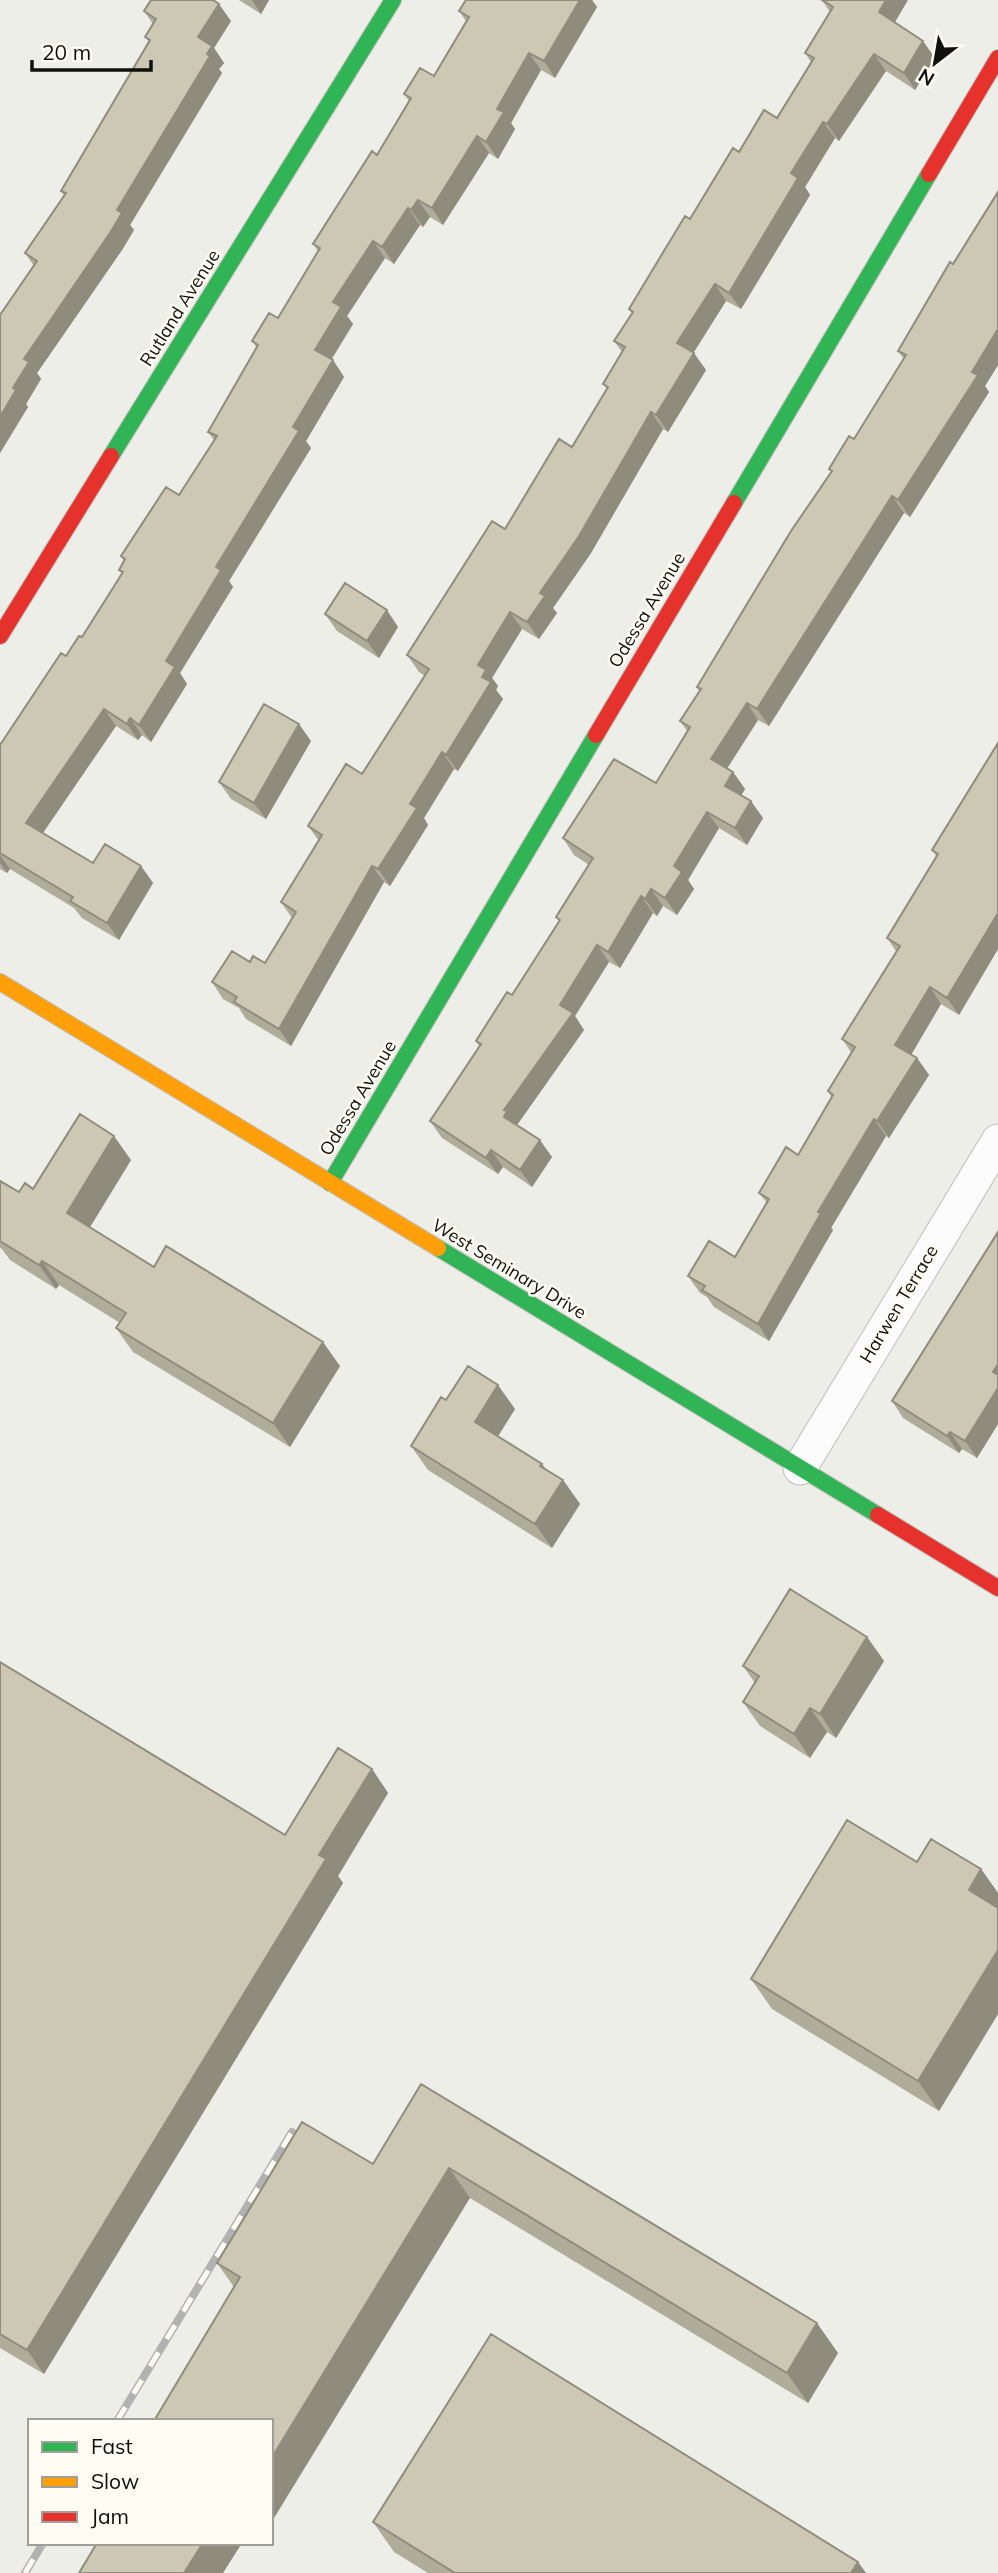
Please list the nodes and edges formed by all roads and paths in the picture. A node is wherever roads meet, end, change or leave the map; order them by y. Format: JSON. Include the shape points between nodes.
{"nodes":[{"id":1,"x":393,"y":0,"type":"edge"},
{"id":2,"x":998,"y":58,"type":"edge"},
{"id":3,"x":0,"y":636,"type":"edge"},
{"id":4,"x":0,"y":982,"type":"edge"},
{"id":5,"x":998,"y":1141,"type":"edge"},
{"id":6,"x":330,"y":1183,"type":"junction"},
{"id":7,"x":800,"y":1468,"type":"junction"},
{"id":8,"x":998,"y":1588,"type":"edge"}],
"edges":[{"from":1,"to":3,"type":"street","name":"Rutland Avenue"},
{"from":2,"to":6,"type":"street","name":"Odessa Avenue"},
{"from":4,"to":6,"type":"street","name":"West Seminary Drive"},
{"from":5,"to":7,"type":"street","name":"Harwen Terrace"},
{"from":6,"to":7,"type":"street","name":"West Seminary Drive"},
{"from":7,"to":8,"type":"street","name":"West Seminary Drive"}]}
